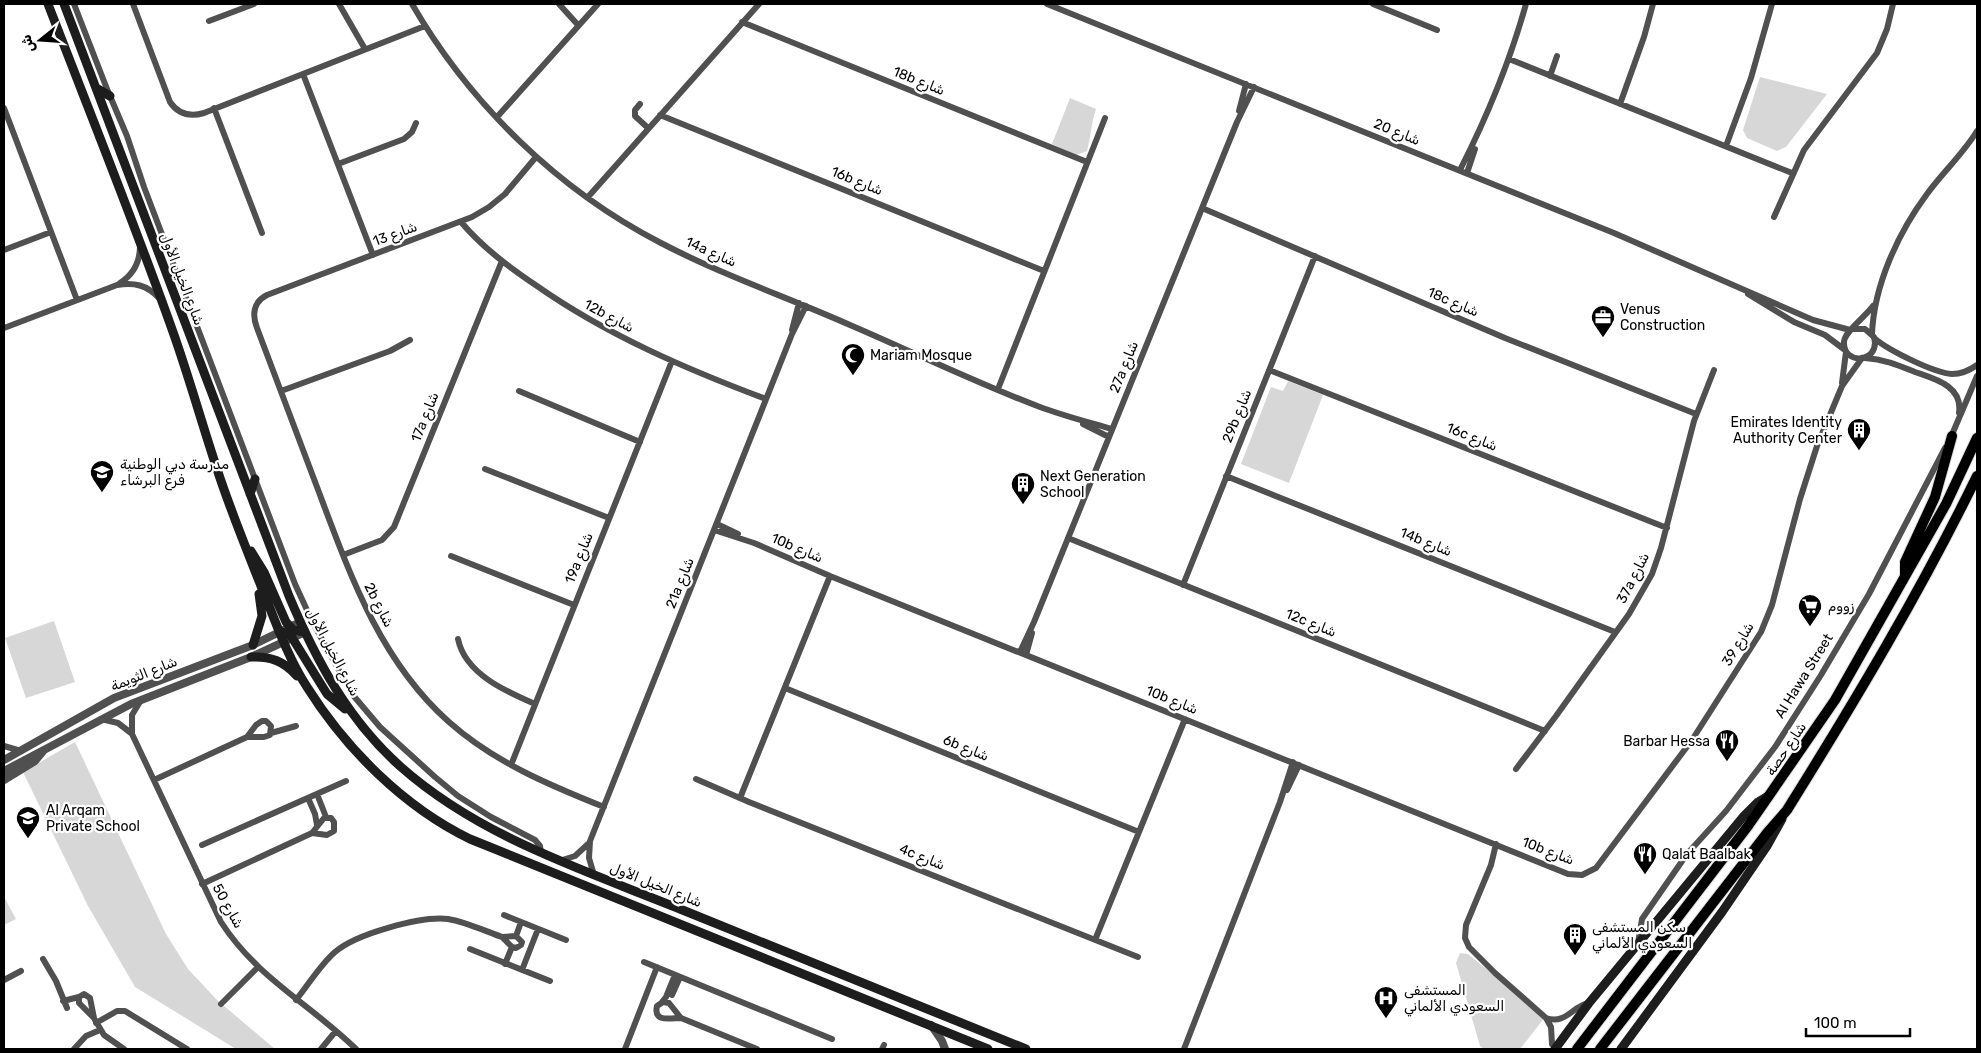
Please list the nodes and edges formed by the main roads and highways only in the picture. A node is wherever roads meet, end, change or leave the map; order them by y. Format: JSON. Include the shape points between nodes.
{"nodes":[{"id":1,"x":48,"y":4,"type":"edge"},
{"id":2,"x":64,"y":4,"type":"edge"},
{"id":3,"x":96,"y":88,"type":"junction"},
{"id":4,"x":110,"y":96,"type":"road end"},
{"id":5,"x":1954,"y":431,"type":"road end"},
{"id":6,"x":1977,"y":438,"type":"edge"},
{"id":7,"x":1977,"y":476,"type":"edge"},
{"id":8,"x":255,"y":479,"type":"road end"},
{"id":9,"x":250,"y":494,"type":"junction"},
{"id":10,"x":244,"y":543,"type":"junction"},
{"id":11,"x":252,"y":564,"type":"junction"},
{"id":12,"x":1904,"y":578,"type":"junction"},
{"id":13,"x":304,"y":632,"type":"junction"},
{"id":14,"x":288,"y":640,"type":"junction"},
{"id":15,"x":253,"y":645,"type":"road end"},
{"id":16,"x":251,"y":657,"type":"road end"},
{"id":17,"x":306,"y":686,"type":"junction"},
{"id":18,"x":349,"y":711,"type":"junction"},
{"id":19,"x":1770,"y":796,"type":"junction"},
{"id":20,"x":1787,"y":810,"type":"junction"},
{"id":21,"x":670,"y":919,"type":"junction"},
{"id":22,"x":723,"y":926,"type":"junction"},
{"id":23,"x":1551,"y":1048,"type":"edge"},
{"id":24,"x":988,"y":1049,"type":"edge"},
{"id":25,"x":1026,"y":1049,"type":"edge"},
{"id":26,"x":1577,"y":1049,"type":"edge"},
{"id":27,"x":1600,"y":1049,"type":"edge"},
{"id":28,"x":1622,"y":1049,"type":"edge"}],
"edges":[{"from":1,"to":10,"type":"main road","name":"شارع الخيل الأول","via":[[161,300]]},
{"from":2,"to":3,"type":"main road","name":"شارع الخيل الأول"},
{"from":3,"to":4,"type":"main road"},
{"from":3,"to":9,"type":"main road","name":"شارع الخيل الأول"},
{"from":5,"to":12,"type":"main road","via":[[1935,496],[1905,562]]},
{"from":6,"to":12,"type":"main road","name":"شارع حصة","via":[[1946,504]]},
{"from":7,"to":20,"type":"main road","via":[[1897,628]]},
{"from":8,"to":9,"type":"main road"},
{"from":9,"to":13,"type":"main road","name":"شارع الخيل الأول"},
{"from":10,"to":11,"type":"main road","name":"شارع الخيل الأول"},
{"from":10,"to":13,"type":"main road","via":[[260,564],[290,627]]},
{"from":11,"to":14,"type":"main road","name":"شارع الخيل الأول","via":[[280,632],[286,633]]},
{"from":11,"to":15,"type":"main road","via":[[262,611]]},
{"from":12,"to":19,"type":"main road","name":"شارع حصة","via":[[1835,700]]},
{"from":13,"to":18,"type":"main road","name":"شارع الخيل الأول"},
{"from":14,"to":17,"type":"main road","name":"شارع الخيل الأول"},
{"from":14,"to":18,"type":"main road","via":[[327,694]]},
{"from":16,"to":17,"type":"main road","via":[[274,659],[286,664]]},
{"from":17,"to":21,"type":"main road","name":"شارع الخيل الأول","via":[[329,720],[363,758],[408,799],[446,826],[481,844]]},
{"from":18,"to":22,"type":"main road","name":"شارع الخيل الأول","via":[[387,754],[431,792],[493,830],[541,853]]},
{"from":19,"to":23,"type":"main road","via":[[1747,812]]},
{"from":19,"to":26,"type":"main road","name":"شارع حصة"},
{"from":20,"to":27,"type":"main road"},
{"from":20,"to":28,"type":"main road","via":[[1716,920]]},
{"from":21,"to":22,"type":"main road","via":[[675,912],[708,925]]},
{"from":21,"to":24,"type":"main road","name":"شارع الخيل الأول"},
{"from":22,"to":25,"type":"main road","name":"شارع الخيل الأول"}]}
